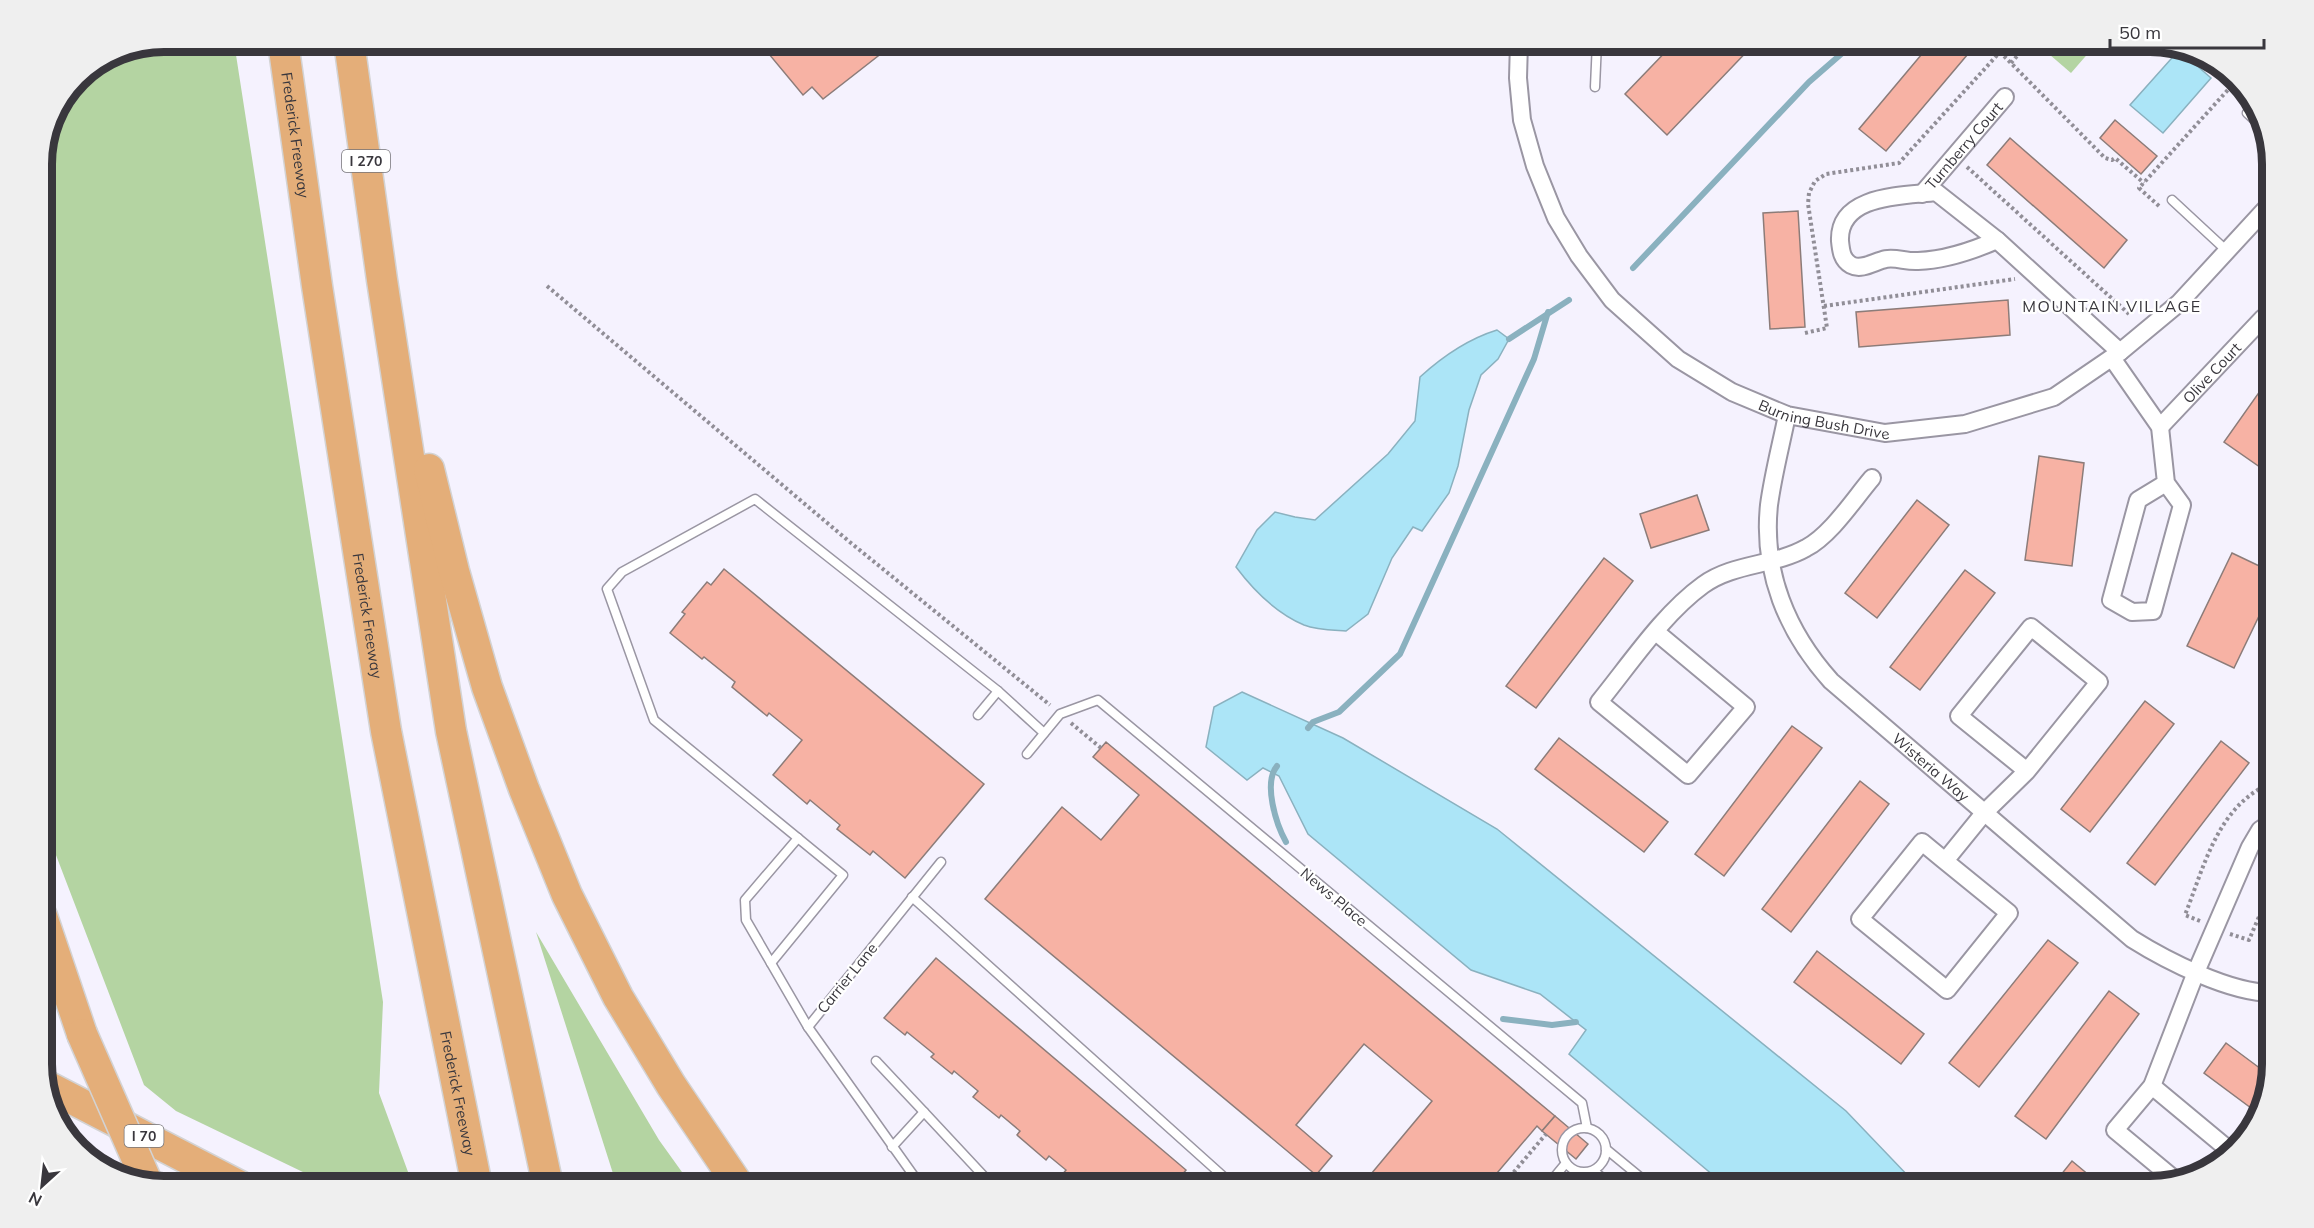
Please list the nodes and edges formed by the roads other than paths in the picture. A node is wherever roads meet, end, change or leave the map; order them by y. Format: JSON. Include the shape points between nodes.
{"nodes":[{"id":1,"x":1519,"y":52,"type":"edge"},
{"id":2,"x":1597,"y":52,"type":"edge"},
{"id":3,"x":285,"y":53,"type":"edge"},
{"id":4,"x":351,"y":53,"type":"edge"},
{"id":5,"x":1595,"y":87,"type":"dead end"},
{"id":6,"x":2005,"y":97,"type":"dead end"},
{"id":7,"x":2247,"y":113,"type":"dead end"},
{"id":8,"x":2251,"y":116,"type":"edge"},
{"id":9,"x":1922,"y":194,"type":"junction"},
{"id":10,"x":2172,"y":200,"type":"dead end"},
{"id":11,"x":2261,"y":214,"type":"edge"},
{"id":12,"x":1997,"y":240,"type":"junction"},
{"id":13,"x":2226,"y":251,"type":"junction"},
{"id":14,"x":382,"y":280,"type":"junction"},
{"id":15,"x":2261,"y":320,"type":"edge"},
{"id":16,"x":2116,"y":355,"type":"junction"},
{"id":17,"x":1788,"y":415,"type":"junction"},
{"id":18,"x":2160,"y":428,"type":"junction"},
{"id":19,"x":1872,"y":478,"type":"dead end"},
{"id":20,"x":2166,"y":483,"type":"junction"},
{"id":21,"x":1771,"y":561,"type":"junction"},
{"id":22,"x":1656,"y":632,"type":"junction"},
{"id":23,"x":998,"y":691,"type":"junction"},
{"id":24,"x":978,"y":715,"type":"dead end"},
{"id":25,"x":1044,"y":733,"type":"junction"},
{"id":26,"x":1027,"y":754,"type":"dead end"},
{"id":27,"x":2027,"y":771,"type":"junction"},
{"id":28,"x":1984,"y":813,"type":"junction"},
{"id":29,"x":2262,"y":829,"type":"edge"},
{"id":30,"x":798,"y":838,"type":"junction"},
{"id":31,"x":1945,"y":861,"type":"junction"},
{"id":32,"x":941,"y":862,"type":"dead end"},
{"id":33,"x":912,"y":897,"type":"junction"},
{"id":34,"x":53,"y":948,"type":"edge"},
{"id":35,"x":771,"y":963,"type":"junction"},
{"id":36,"x":2196,"y":972,"type":"junction"},
{"id":37,"x":2262,"y":991,"type":"edge"},
{"id":38,"x":808,"y":1027,"type":"junction"},
{"id":39,"x":876,"y":1061,"type":"dead end"},
{"id":40,"x":2152,"y":1086,"type":"junction"},
{"id":41,"x":56,"y":1091,"type":"edge"},
{"id":42,"x":924,"y":1112,"type":"junction"},
{"id":43,"x":1587,"y":1128,"type":"junction"},
{"id":44,"x":2225,"y":1146,"type":"edge"},
{"id":45,"x":892,"y":1147,"type":"junction"},
{"id":46,"x":1606,"y":1149,"type":"junction"},
{"id":47,"x":1566,"y":1163,"type":"junction"},
{"id":48,"x":1594,"y":1171,"type":"junction"},
{"id":49,"x":143,"y":1173,"type":"edge"},
{"id":50,"x":2168,"y":1174,"type":"edge"},
{"id":51,"x":221,"y":1176,"type":"edge"},
{"id":52,"x":475,"y":1176,"type":"edge"},
{"id":53,"x":546,"y":1176,"type":"edge"},
{"id":54,"x":732,"y":1176,"type":"edge"},
{"id":55,"x":914,"y":1176,"type":"edge"},
{"id":56,"x":984,"y":1176,"type":"edge"},
{"id":57,"x":1223,"y":1176,"type":"edge"},
{"id":58,"x":1555,"y":1176,"type":"edge"},
{"id":59,"x":1600,"y":1176,"type":"edge"},
{"id":60,"x":1639,"y":1176,"type":"edge"}],
"edges":[{"from":1,"to":17,"type":"street","name":"Burning Bush Drive","via":[[1522,120],[1535,166],[1556,218],[1579,256],[1612,300],[1678,359],[1732,392]]},
{"from":2,"to":5,"type":"lane"},
{"from":3,"to":52,"type":"highway","name":"Frederick Freeway","via":[[387,731]]},
{"from":4,"to":14,"type":"highway","number":"I 270"},
{"from":6,"to":9,"type":"street","name":"Turnberry Court"},
{"from":7,"to":8,"type":"lane"},
{"from":9,"to":12,"type":"street","name":"Turnberry Court","via":[[1936,192]]},
{"from":9,"to":12,"type":"street","name":"Turnberry Court","via":[[1873,201],[1850,214],[1840,238],[1841,255],[1849,265],[1858,268],[1888,258],[1917,262],[1969,253]]},
{"from":10,"to":13,"type":"lane"},
{"from":11,"to":13,"type":"street","name":"Burning Bush Drive"},
{"from":12,"to":16,"type":"street","name":"Turnberry Court"},
{"from":13,"to":16,"type":"street","name":"Burning Bush Drive","via":[[2179,303]]},
{"from":14,"to":53,"type":"highway","via":[[451,731]]},
{"from":14,"to":54,"type":"highway","via":[[453,571],[487,687],[524,789],[567,895],[618,997]]},
{"from":15,"to":18,"type":"street","name":"Olive Court"},
{"from":16,"to":17,"type":"street","name":"Burning Bush Drive","via":[[2054,397],[1965,424],[1885,433]]},
{"from":16,"to":18,"type":"street","name":"Turnberry Court"},
{"from":17,"to":21,"type":"street","name":"Wisteria Way","via":[[1769,508]]},
{"from":18,"to":20,"type":"street"},
{"from":19,"to":21,"type":"street","via":[[1824,535],[1806,548]]},
{"from":20,"to":20,"type":"street","via":[[2182,505],[2153,611],[2132,612],[2111,600],[2138,500]]},
{"from":21,"to":22,"type":"street","via":[[1730,571],[1704,584]]},
{"from":21,"to":28,"type":"street","name":"Wisteria Way","via":[[1775,586],[1789,622],[1811,660]]},
{"from":22,"to":22,"type":"street","via":[[1599,702],[1688,776],[1746,707]]},
{"from":23,"to":24,"type":"lane"},
{"from":23,"to":25,"type":"lane"},
{"from":23,"to":30,"type":"lane","via":[[755,499],[622,572],[608,589],[654,720]]},
{"from":25,"to":26,"type":"lane"},
{"from":25,"to":43,"type":"lane","name":"News Place","via":[[1060,714],[1098,700],[1582,1103]]},
{"from":27,"to":27,"type":"street","via":[[2099,682],[2031,627],[1959,716]]},
{"from":27,"to":28,"type":"street"},
{"from":28,"to":31,"type":"street"},
{"from":28,"to":36,"type":"street","name":"Wisteria Way","via":[[2132,939]]},
{"from":29,"to":36,"type":"street","via":[[2250,847]]},
{"from":30,"to":35,"type":"lane","via":[[745,900],[746,920]]},
{"from":30,"to":35,"type":"lane","via":[[843,875]]},
{"from":31,"to":31,"type":"street","via":[[1922,842],[1860,920],[1947,990],[2009,913]]},
{"from":32,"to":33,"type":"lane","name":"Carrier Lane"},
{"from":33,"to":38,"type":"lane","name":"Carrier Lane"},
{"from":33,"to":57,"type":"lane"},
{"from":34,"to":49,"type":"highway","bridge":true,"via":[[82,1034]]},
{"from":35,"to":38,"type":"lane"},
{"from":36,"to":37,"type":"street","name":"Wisteria Way"},
{"from":36,"to":40,"type":"street"},
{"from":38,"to":45,"type":"lane","name":"Carrier Lane"},
{"from":39,"to":42,"type":"lane"},
{"from":40,"to":44,"type":"street"},
{"from":40,"to":50,"type":"street","via":[[2115,1130]]},
{"from":41,"to":51,"type":"highway","number":"I 70"},
{"from":42,"to":45,"type":"lane"},
{"from":42,"to":56,"type":"lane"},
{"from":43,"to":46,"type":"lane","via":[[1604,1139]]},
{"from":43,"to":47,"type":"lane","via":[[1576,1129],[1563,1143]]},
{"from":45,"to":55,"type":"lane","name":"Carrier Lane"},
{"from":46,"to":48,"type":"lane","via":[[1601,1166]]},
{"from":46,"to":60,"type":"lane"},
{"from":47,"to":48,"type":"lane","via":[[1583,1173]]},
{"from":47,"to":58,"type":"lane"},
{"from":48,"to":59,"type":"lane"}]}
